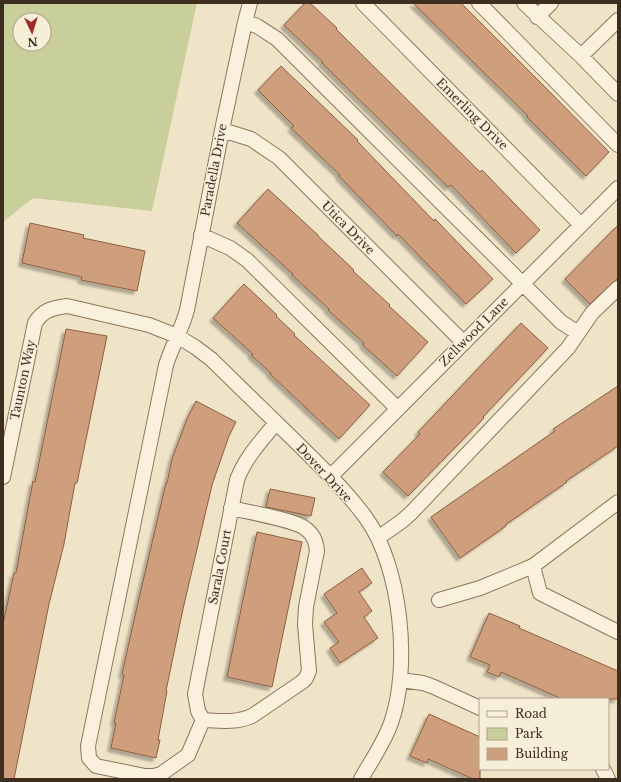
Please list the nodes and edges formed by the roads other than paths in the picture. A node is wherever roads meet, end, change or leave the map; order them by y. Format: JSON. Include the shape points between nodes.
{"nodes":[{"id":1,"x":250,"y":3,"type":"edge"},
{"id":2,"x":362,"y":3,"type":"edge"},
{"id":3,"x":479,"y":3,"type":"edge"},
{"id":4,"x":524,"y":3,"type":"edge"},
{"id":5,"x":551,"y":3,"type":"edge"},
{"id":6,"x":537,"y":17,"type":"junction"},
{"id":7,"x":618,"y":20,"type":"edge"},
{"id":8,"x":245,"y":22,"type":"junction"},
{"id":9,"x":581,"y":56,"type":"junction"},
{"id":10,"x":618,"y":94,"type":"edge"},
{"id":11,"x":222,"y":130,"type":"junction"},
{"id":12,"x":618,"y":145,"type":"edge"},
{"id":13,"x":618,"y":188,"type":"edge"},
{"id":14,"x":581,"y":225,"type":"junction"},
{"id":15,"x":201,"y":236,"type":"junction"},
{"id":16,"x":523,"y":283,"type":"junction"},
{"id":17,"x":618,"y":288,"type":"edge"},
{"id":18,"x":46,"y":310,"type":"joint"},
{"id":19,"x":578,"y":333,"type":"junction"},
{"id":20,"x":177,"y":336,"type":"junction"},
{"id":21,"x":464,"y":343,"type":"junction"},
{"id":22,"x":398,"y":409,"type":"junction"},
{"id":23,"x":276,"y":423,"type":"junction"},
{"id":24,"x":331,"y":476,"type":"junction"},
{"id":25,"x":3,"y":477,"type":"edge"},
{"id":26,"x":618,"y":502,"type":"edge"},
{"id":27,"x":231,"y":508,"type":"junction"},
{"id":28,"x":378,"y":538,"type":"junction"},
{"id":29,"x":533,"y":566,"type":"junction"},
{"id":30,"x":439,"y":600,"type":"dead end"},
{"id":31,"x":618,"y":632,"type":"edge"},
{"id":32,"x":400,"y":680,"type":"junction"},
{"id":33,"x":479,"y":708,"type":"edge"},
{"id":34,"x":203,"y":720,"type":"junction"},
{"id":35,"x":361,"y":779,"type":"edge"}],
"edges":[{"from":1,"to":8,"type":"street","name":"Paradella Drive"},
{"from":2,"to":14,"type":"street","name":"Emerling Drive"},
{"from":3,"to":12,"type":"street"},
{"from":4,"to":6,"type":"street"},
{"from":5,"to":6,"type":"street"},
{"from":6,"to":9,"type":"street"},
{"from":7,"to":9,"type":"street"},
{"from":8,"to":11,"type":"street","name":"Paradella Drive"},
{"from":8,"to":16,"type":"street","via":[[257,26],[277,39]]},
{"from":9,"to":10,"type":"street"},
{"from":11,"to":15,"type":"street","name":"Paradella Drive"},
{"from":11,"to":21,"type":"street","name":"Utica Drive","via":[[251,139],[279,158]]},
{"from":13,"to":14,"type":"street","name":"Zellwood Lane"},
{"from":14,"to":16,"type":"street","name":"Zellwood Lane"},
{"from":15,"to":20,"type":"street","name":"Paradella Drive","via":[[187,310]]},
{"from":15,"to":22,"type":"street","via":[[230,248],[247,260]]},
{"from":16,"to":19,"type":"street","via":[[562,322]]},
{"from":16,"to":21,"type":"street","name":"Zellwood Lane"},
{"from":17,"to":19,"type":"street","via":[[592,313]]},
{"from":18,"to":20,"type":"street","name":"Dover Drive","via":[[67,306],[149,325]]},
{"from":18,"to":25,"type":"street","name":"Taunton Way","via":[[35,323]]},
{"from":19,"to":28,"type":"street","via":[[568,348],[411,513]]},
{"from":20,"to":23,"type":"street","name":"Dover Drive","via":[[211,359]]},
{"from":20,"to":34,"type":"street","name":"Paradella Drive","via":[[166,365],[88,746],[89,758],[96,766],[145,776],[160,774],[188,755]]},
{"from":21,"to":22,"type":"street","name":"Zellwood Lane"},
{"from":22,"to":24,"type":"street","name":"Zellwood Lane"},
{"from":23,"to":24,"type":"street","name":"Dover Drive"},
{"from":23,"to":27,"type":"street","name":"Sarala Court","via":[[240,471]]},
{"from":24,"to":28,"type":"street","name":"Dover Drive","via":[[366,518]]},
{"from":26,"to":29,"type":"street"},
{"from":27,"to":34,"type":"street","name":"Sarala Court","via":[[195,694],[198,711]]},
{"from":27,"to":34,"type":"street","via":[[300,525],[316,542],[317,551],[305,624],[309,671],[302,682],[244,720]]},
{"from":28,"to":32,"type":"street","name":"Dover Drive","via":[[387,562],[399,620]]},
{"from":29,"to":30,"type":"street","via":[[480,588]]},
{"from":29,"to":31,"type":"street","via":[[540,593]]},
{"from":32,"to":33,"type":"street","via":[[423,683]]},
{"from":32,"to":35,"type":"street","name":"Dover Drive","via":[[392,722]]}]}
